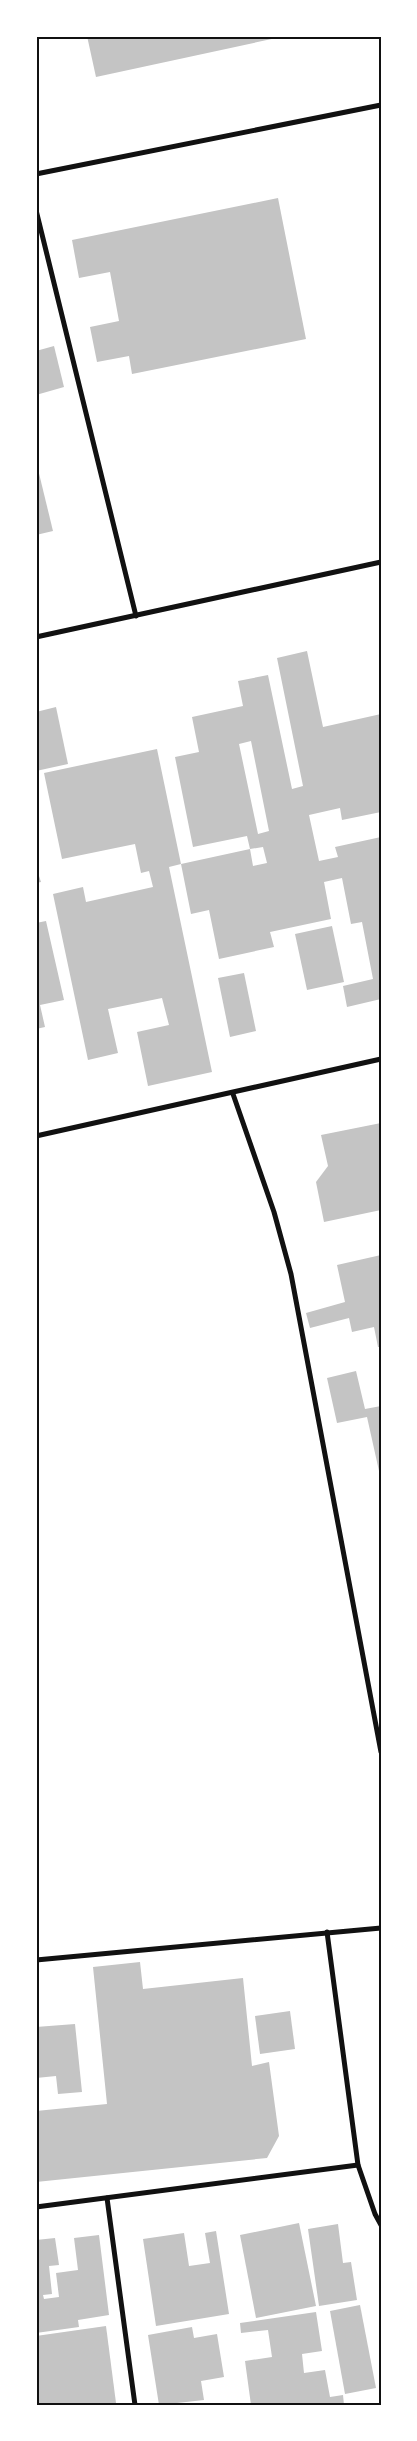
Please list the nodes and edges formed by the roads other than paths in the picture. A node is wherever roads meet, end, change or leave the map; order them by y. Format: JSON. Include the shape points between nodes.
{"nodes":[{"id":1,"x":381,"y":105,"type":"edge"},
{"id":2,"x":36,"y":174,"type":"edge"},
{"id":3,"x":36,"y":210,"type":"edge"},
{"id":4,"x":381,"y":562,"type":"edge"},
{"id":5,"x":136,"y":616,"type":"junction"},
{"id":6,"x":36,"y":638,"type":"edge"},
{"id":7,"x":381,"y":1059,"type":"edge"},
{"id":8,"x":233,"y":1094,"type":"junction"},
{"id":9,"x":36,"y":1136,"type":"edge"},
{"id":10,"x":381,"y":1752,"type":"edge"},
{"id":11,"x":381,"y":1928,"type":"edge"},
{"id":12,"x":327,"y":1932,"type":"junction"},
{"id":13,"x":36,"y":1955,"type":"edge"},
{"id":14,"x":37,"y":1960,"type":"edge"},
{"id":15,"x":358,"y":2165,"type":"junction"},
{"id":16,"x":107,"y":2198,"type":"junction"},
{"id":17,"x":36,"y":2207,"type":"edge"},
{"id":18,"x":381,"y":2225,"type":"edge"},
{"id":19,"x":135,"y":2405,"type":"edge"}],
"edges":[{"from":1,"to":2,"type":"street"},
{"from":3,"to":5,"type":"street"},
{"from":4,"to":5,"type":"street"},
{"from":5,"to":6,"type":"street"},
{"from":7,"to":8,"type":"street"},
{"from":8,"to":9,"type":"street"},
{"from":8,"to":10,"type":"street","via":[[274,1212],[291,1274]]},
{"from":11,"to":12,"type":"street"},
{"from":12,"to":14,"type":"street"},
{"from":12,"to":15,"type":"street"},
{"from":13,"to":14,"type":"street"},
{"from":15,"to":16,"type":"street"},
{"from":15,"to":18,"type":"street"},
{"from":16,"to":17,"type":"street"},
{"from":16,"to":19,"type":"street"}]}
